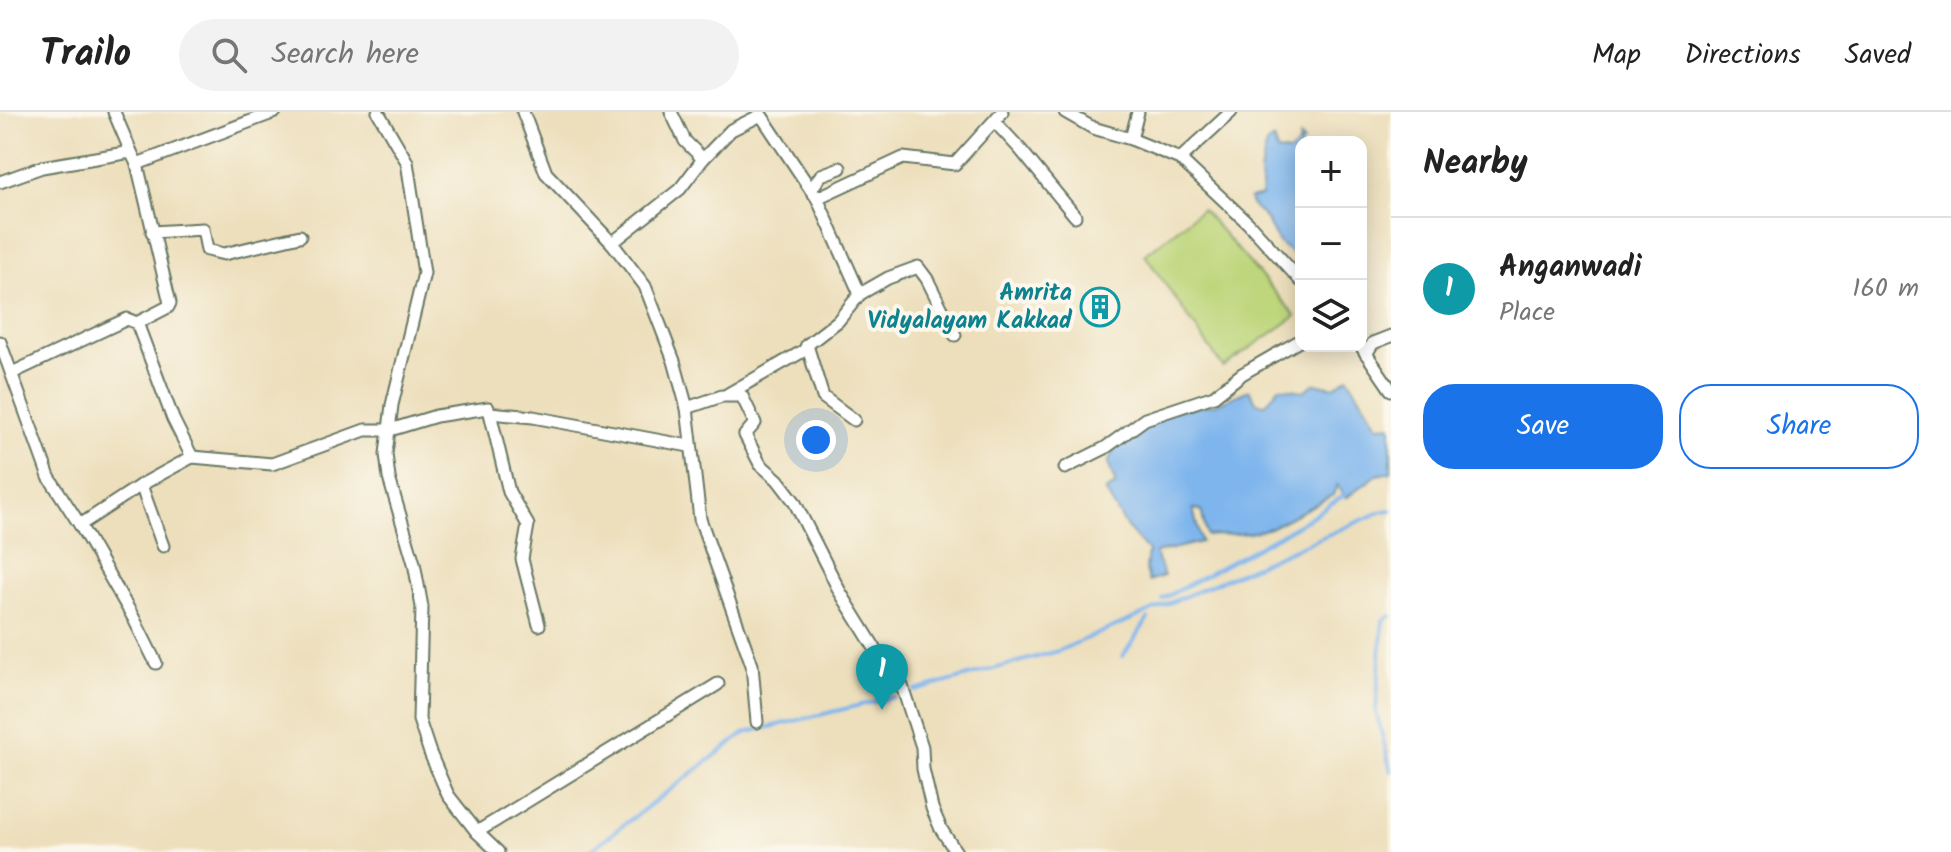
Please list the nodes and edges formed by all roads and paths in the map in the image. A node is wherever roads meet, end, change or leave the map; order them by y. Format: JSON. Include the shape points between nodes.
{"nodes":[{"id":1,"x":114,"y":112,"type":"edge"},
{"id":2,"x":275,"y":112,"type":"edge"},
{"id":3,"x":378,"y":112,"type":"edge"},
{"id":4,"x":523,"y":112,"type":"edge"},
{"id":5,"x":671,"y":112,"type":"edge"},
{"id":6,"x":1065,"y":112,"type":"edge"},
{"id":7,"x":1138,"y":112,"type":"edge"},
{"id":8,"x":1231,"y":112,"type":"edge"},
{"id":9,"x":760,"y":113,"type":"edge"},
{"id":10,"x":998,"y":117,"type":"edge"},
{"id":11,"x":1131,"y":139,"type":"junction"},
{"id":12,"x":131,"y":152,"type":"junction"},
{"id":13,"x":703,"y":159,"type":"junction"},
{"id":14,"x":1180,"y":159,"type":"junction"},
{"id":15,"x":137,"y":164,"type":"junction"},
{"id":16,"x":840,"y":168,"type":"dead end"},
{"id":17,"x":0,"y":182,"type":"edge"},
{"id":18,"x":814,"y":194,"type":"junction"},
{"id":19,"x":1075,"y":216,"type":"dead end"},
{"id":20,"x":152,"y":232,"type":"junction"},
{"id":21,"x":300,"y":236,"type":"dead end"},
{"id":22,"x":612,"y":243,"type":"junction"},
{"id":23,"x":1300,"y":280,"type":"edge"},
{"id":24,"x":860,"y":294,"type":"junction"},
{"id":25,"x":137,"y":323,"type":"junction"},
{"id":26,"x":955,"y":335,"type":"dead end"},
{"id":27,"x":1391,"y":336,"type":"edge"},
{"id":28,"x":0,"y":342,"type":"edge"},
{"id":29,"x":1295,"y":343,"type":"edge"},
{"id":30,"x":807,"y":345,"type":"junction"},
{"id":31,"x":1367,"y":348,"type":"edge"},
{"id":32,"x":1365,"y":352,"type":"edge"},
{"id":33,"x":12,"y":373,"type":"junction"},
{"id":34,"x":1391,"y":390,"type":"edge"},
{"id":35,"x":722,"y":396,"type":"junction"},
{"id":36,"x":687,"y":408,"type":"junction"},
{"id":37,"x":490,"y":413,"type":"junction"},
{"id":38,"x":854,"y":420,"type":"dead end"},
{"id":39,"x":390,"y":430,"type":"junction"},
{"id":40,"x":689,"y":446,"type":"junction"},
{"id":41,"x":192,"y":457,"type":"junction"},
{"id":42,"x":1065,"y":468,"type":"dead end"},
{"id":43,"x":141,"y":485,"type":"junction"},
{"id":44,"x":80,"y":525,"type":"junction"},
{"id":45,"x":163,"y":546,"type":"dead end"},
{"id":46,"x":539,"y":625,"type":"dead end"},
{"id":47,"x":156,"y":663,"type":"dead end"},
{"id":48,"x":718,"y":684,"type":"dead end"},
{"id":49,"x":757,"y":722,"type":"dead end"},
{"id":50,"x":477,"y":832,"type":"junction"},
{"id":51,"x":498,"y":852,"type":"edge"},
{"id":52,"x":956,"y":852,"type":"edge"}],
"edges":[{"from":1,"to":12,"type":"street"},
{"from":2,"to":15,"type":"street"},
{"from":3,"to":39,"type":"street","via":[[407,162],[424,273]]},
{"from":4,"to":22,"type":"street","via":[[546,173]]},
{"from":5,"to":13,"type":"street","via":[[685,141]]},
{"from":6,"to":11,"type":"street","via":[[1093,128]]},
{"from":7,"to":11,"type":"street"},
{"from":8,"to":14,"type":"street"},
{"from":9,"to":13,"type":"street","via":[[731,130]]},
{"from":9,"to":18,"type":"street"},
{"from":10,"to":18,"type":"street","via":[[955,164],[903,158]]},
{"from":10,"to":19,"type":"street"},
{"from":11,"to":14,"type":"street"},
{"from":12,"to":15,"type":"street"},
{"from":12,"to":17,"type":"street","via":[[42,167]]},
{"from":13,"to":22,"type":"street","via":[[680,189]]},
{"from":14,"to":23,"type":"street"},
{"from":15,"to":20,"type":"street"},
{"from":16,"to":18,"type":"street","via":[[821,175]]},
{"from":18,"to":24,"type":"street"},
{"from":20,"to":21,"type":"street","via":[[203,229],[207,250],[224,254]]},
{"from":20,"to":25,"type":"street","via":[[170,303]]},
{"from":22,"to":36,"type":"street","via":[[645,286]]},
{"from":24,"to":26,"type":"street","via":[[918,267]]},
{"from":24,"to":30,"type":"street","via":[[838,321]]},
{"from":25,"to":33,"type":"street","via":[[127,319]]},
{"from":25,"to":41,"type":"street"},
{"from":27,"to":31,"type":"street"},
{"from":28,"to":33,"type":"street"},
{"from":29,"to":42,"type":"street","via":[[1214,396],[1145,419]]},
{"from":30,"to":35,"type":"street"},
{"from":30,"to":38,"type":"street","via":[[823,397]]},
{"from":32,"to":34,"type":"street"},
{"from":33,"to":44,"type":"street","via":[[49,477]]},
{"from":35,"to":36,"type":"street"},
{"from":35,"to":52,"type":"street","via":[[742,396],[755,423],[745,435],[760,464],[794,501],[840,592],[902,686],[922,747],[932,808]]},
{"from":36,"to":40,"type":"street"},
{"from":37,"to":39,"type":"street","via":[[488,408],[436,416]]},
{"from":37,"to":40,"type":"street"},
{"from":37,"to":46,"type":"street","via":[[509,492],[528,525],[522,559]]},
{"from":39,"to":41,"type":"street","via":[[365,430],[272,464]]},
{"from":39,"to":50,"type":"street","via":[[389,478],[422,607],[419,720],[448,795]]},
{"from":40,"to":49,"type":"street","via":[[700,519],[752,665]]},
{"from":41,"to":43,"type":"street"},
{"from":43,"to":44,"type":"street"},
{"from":43,"to":45,"type":"street"},
{"from":44,"to":47,"type":"street"},
{"from":48,"to":50,"type":"street"},
{"from":50,"to":51,"type":"street"}]}
